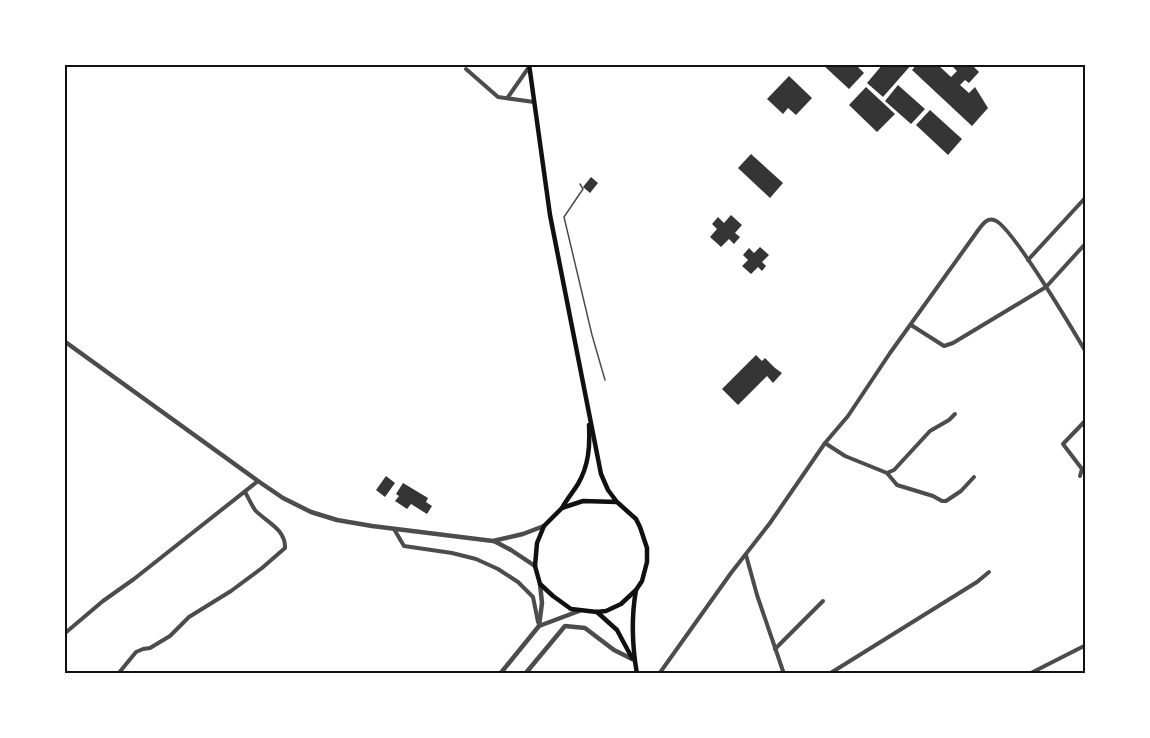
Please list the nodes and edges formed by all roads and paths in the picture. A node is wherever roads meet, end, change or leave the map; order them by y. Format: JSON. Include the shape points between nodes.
{"nodes":[{"id":1,"x":529,"y":66,"type":"edge"},
{"id":2,"x":466,"y":69,"type":"dead end"},
{"id":3,"x":508,"y":97,"type":"junction"},
{"id":4,"x":534,"y":102,"type":"junction"},
{"id":5,"x":580,"y":184,"type":"dead end"},
{"id":6,"x":1086,"y":197,"type":"edge"},
{"id":7,"x":1086,"y":243,"type":"edge"},
{"id":8,"x":1028,"y":260,"type":"junction"},
{"id":9,"x":1046,"y":287,"type":"junction"},
{"id":10,"x":911,"y":324,"type":"junction"},
{"id":11,"x":64,"y":341,"type":"edge"},
{"id":12,"x":1086,"y":352,"type":"edge"},
{"id":13,"x":605,"y":381,"type":"dead end"},
{"id":14,"x":588,"y":406,"type":"junction"},
{"id":15,"x":955,"y":414,"type":"dead end"},
{"id":16,"x":1086,"y":420,"type":"edge"},
{"id":17,"x":825,"y":443,"type":"junction"},
{"id":18,"x":887,"y":473,"type":"junction"},
{"id":19,"x":1080,"y":476,"type":"dead end"},
{"id":20,"x":974,"y":477,"type":"dead end"},
{"id":21,"x":258,"y":481,"type":"junction"},
{"id":22,"x":245,"y":492,"type":"junction"},
{"id":23,"x":617,"y":502,"type":"junction"},
{"id":24,"x":562,"y":508,"type":"junction"},
{"id":25,"x":544,"y":526,"type":"junction"},
{"id":26,"x":394,"y":529,"type":"junction"},
{"id":27,"x":493,"y":541,"type":"junction"},
{"id":28,"x":746,"y":555,"type":"junction"},
{"id":29,"x":535,"y":566,"type":"junction"},
{"id":30,"x":989,"y":572,"type":"dead end"},
{"id":31,"x":540,"y":584,"type":"junction"},
{"id":32,"x":636,"y":590,"type":"junction"},
{"id":33,"x":823,"y":601,"type":"dead end"},
{"id":34,"x":579,"y":611,"type":"junction"},
{"id":35,"x":597,"y":612,"type":"junction"},
{"id":36,"x":539,"y":626,"type":"junction"},
{"id":37,"x":64,"y":634,"type":"edge"},
{"id":38,"x":1086,"y":645,"type":"edge"},
{"id":39,"x":775,"y":649,"type":"junction"},
{"id":40,"x":635,"y":663,"type":"junction"},
{"id":41,"x":118,"y":674,"type":"edge"},
{"id":42,"x":500,"y":674,"type":"edge"},
{"id":43,"x":525,"y":674,"type":"edge"},
{"id":44,"x":637,"y":674,"type":"edge"},
{"id":45,"x":658,"y":674,"type":"edge"},
{"id":46,"x":784,"y":674,"type":"edge"},
{"id":47,"x":829,"y":674,"type":"edge"},
{"id":48,"x":1029,"y":674,"type":"edge"}],
"edges":[{"from":1,"to":3,"type":"street"},
{"from":1,"to":4,"type":"main road"},
{"from":2,"to":3,"type":"street","via":[[498,96]]},
{"from":3,"to":4,"type":"street"},
{"from":4,"to":14,"type":"main road","via":[[550,215]]},
{"from":5,"to":13,"type":"lane","via":[[583,189],[564,217]]},
{"from":6,"to":8,"type":"street"},
{"from":7,"to":9,"type":"street"},
{"from":8,"to":9,"type":"street"},
{"from":8,"to":10,"type":"street","via":[[996,220],[986,221]]},
{"from":9,"to":10,"type":"street","via":[[944,346]]},
{"from":9,"to":12,"type":"street"},
{"from":10,"to":17,"type":"street"},
{"from":11,"to":21,"type":"street"},
{"from":14,"to":23,"type":"main road","via":[[601,474]]},
{"from":14,"to":24,"type":"main road","via":[[589,456]]},
{"from":15,"to":18,"type":"street","via":[[930,431]]},
{"from":16,"to":19,"type":"street","via":[[1063,444],[1082,469]]},
{"from":17,"to":18,"type":"street"},
{"from":17,"to":28,"type":"street"},
{"from":18,"to":20,"type":"street","via":[[897,485],[942,501],[961,491]]},
{"from":21,"to":22,"type":"street"},
{"from":21,"to":26,"type":"street","via":[[311,512]]},
{"from":22,"to":37,"type":"street"},
{"from":22,"to":41,"type":"street","via":[[253,508],[281,532],[285,548],[231,591],[189,617],[170,636],[136,652]]},
{"from":23,"to":24,"type":"main road","via":[[583,501]]},
{"from":23,"to":32,"type":"main road","via":[[636,519],[647,548],[647,562]]},
{"from":24,"to":25,"type":"main road"},
{"from":25,"to":27,"type":"street"},
{"from":25,"to":29,"type":"main road","via":[[537,543]]},
{"from":26,"to":27,"type":"street"},
{"from":26,"to":36,"type":"street","via":[[404,546],[477,559],[518,582],[533,597]]},
{"from":27,"to":29,"type":"street"},
{"from":28,"to":39,"type":"street"},
{"from":28,"to":45,"type":"street"},
{"from":29,"to":31,"type":"main road"},
{"from":30,"to":47,"type":"street"},
{"from":31,"to":34,"type":"main road"},
{"from":31,"to":36,"type":"street"},
{"from":32,"to":35,"type":"main road","via":[[621,604]]},
{"from":32,"to":40,"type":"main road","via":[[632,630]]},
{"from":33,"to":39,"type":"street"},
{"from":34,"to":35,"type":"main road"},
{"from":34,"to":36,"type":"street"},
{"from":35,"to":40,"type":"main road","via":[[617,630]]},
{"from":36,"to":42,"type":"street"},
{"from":38,"to":48,"type":"street"},
{"from":39,"to":46,"type":"street"},
{"from":40,"to":43,"type":"street","via":[[585,628],[565,626]]},
{"from":40,"to":44,"type":"main road"}]}
